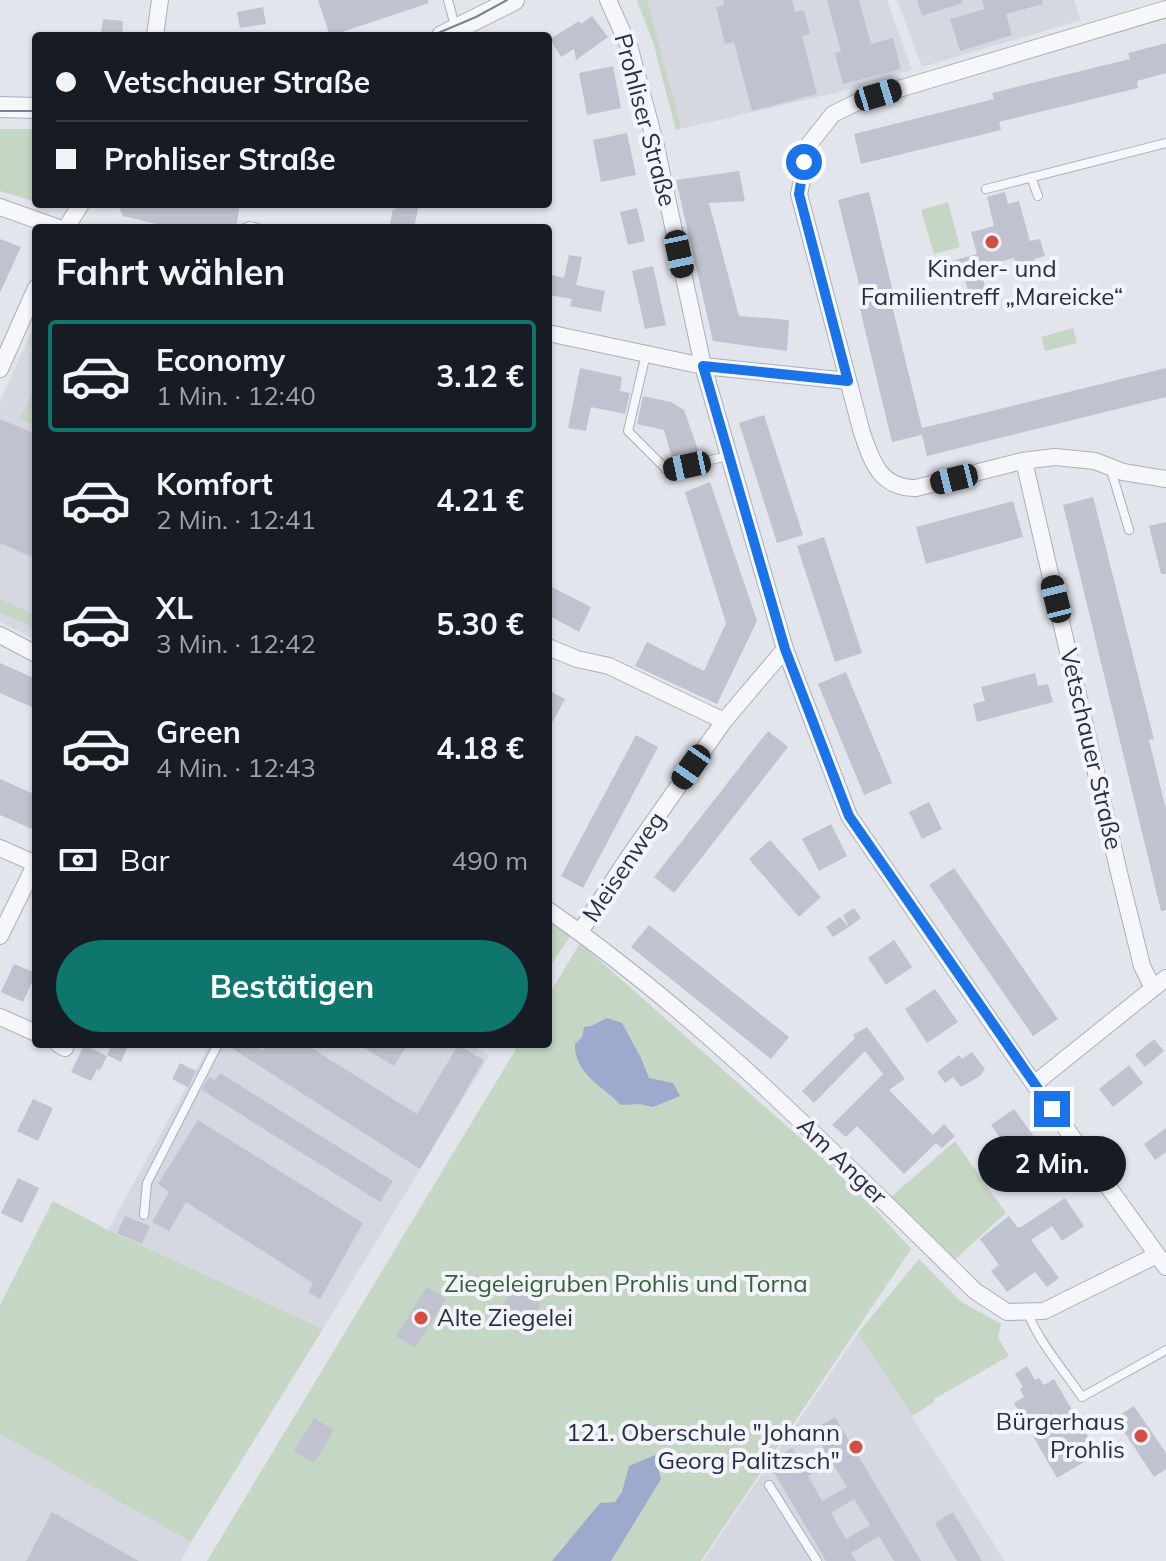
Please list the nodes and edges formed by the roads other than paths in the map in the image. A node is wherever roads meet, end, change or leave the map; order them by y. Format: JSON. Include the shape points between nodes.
{"nodes":[{"id":1,"x":160,"y":0,"type":"edge"},
{"id":2,"x":448,"y":0,"type":"edge"},
{"id":3,"x":514,"y":0,"type":"edge"},
{"id":4,"x":608,"y":0,"type":"edge"},
{"id":5,"x":1166,"y":9,"type":"edge"},
{"id":6,"x":156,"y":32,"type":"edge"},
{"id":7,"x":449,"y":32,"type":"edge"},
{"id":8,"x":451,"y":32,"type":"edge"},
{"id":9,"x":0,"y":107,"type":"edge"},
{"id":10,"x":32,"y":108,"type":"edge"},
{"id":11,"x":1166,"y":143,"type":"edge"},
{"id":12,"x":1031,"y":177,"type":"junction"},
{"id":13,"x":986,"y":189,"type":"dead end"},
{"id":14,"x":1038,"y":196,"type":"dead end"},
{"id":15,"x":0,"y":207,"type":"edge"},
{"id":16,"x":48,"y":224,"type":"edge"},
{"id":17,"x":32,"y":297,"type":"edge"},
{"id":18,"x":552,"y":334,"type":"edge"},
{"id":19,"x":646,"y":354,"type":"junction"},
{"id":20,"x":703,"y":366,"type":"junction"},
{"id":21,"x":0,"y":369,"type":"edge"},
{"id":22,"x":848,"y":381,"type":"junction"},
{"id":23,"x":729,"y":455,"type":"junction"},
{"id":24,"x":1024,"y":461,"type":"junction"},
{"id":25,"x":1111,"y":467,"type":"junction"},
{"id":26,"x":1166,"y":479,"type":"edge"},
{"id":27,"x":1129,"y":530,"type":"dead end"},
{"id":28,"x":0,"y":635,"type":"edge"},
{"id":29,"x":552,"y":649,"type":"edge"},
{"id":30,"x":785,"y":649,"type":"junction"},
{"id":31,"x":32,"y":652,"type":"edge"},
{"id":32,"x":724,"y":721,"type":"junction"},
{"id":33,"x":0,"y":848,"type":"edge"},
{"id":34,"x":32,"y":861,"type":"edge"},
{"id":35,"x":32,"y":871,"type":"edge"},
{"id":36,"x":552,"y":913,"type":"edge"},
{"id":37,"x":580,"y":932,"type":"junction"},
{"id":38,"x":0,"y":936,"type":"edge"},
{"id":39,"x":1159,"y":983,"type":"edge"},
{"id":40,"x":0,"y":1017,"type":"edge"},
{"id":41,"x":32,"y":1031,"type":"edge"},
{"id":42,"x":216,"y":1048,"type":"edge"},
{"id":43,"x":1034,"y":1084,"type":"junction"},
{"id":44,"x":144,"y":1215,"type":"dead end"},
{"id":45,"x":1162,"y":1261,"type":"edge"},
{"id":46,"x":1028,"y":1311,"type":"junction"},
{"id":47,"x":1166,"y":1350,"type":"edge"},
{"id":48,"x":769,"y":1485,"type":"dead end"},
{"id":49,"x":817,"y":1561,"type":"edge"}],
"edges":[{"from":1,"to":6,"type":"street"},
{"from":2,"to":7,"type":"lane"},
{"from":3,"to":8,"type":"street"},
{"from":4,"to":20,"type":"street","name":"Prohliser Straße","via":[[630,49],[655,142]]},
{"from":5,"to":22,"type":"street","via":[[862,100],[833,114],[810,143],[799,194]]},
{"from":9,"to":10,"type":"street"},
{"from":11,"to":12,"type":"lane"},
{"from":12,"to":13,"type":"lane"},
{"from":12,"to":14,"type":"lane"},
{"from":15,"to":16,"type":"street"},
{"from":17,"to":21,"type":"street"},
{"from":18,"to":19,"type":"street"},
{"from":19,"to":20,"type":"street"},
{"from":19,"to":23,"type":"lane","via":[[628,431],[667,470]]},
{"from":20,"to":22,"type":"street"},
{"from":20,"to":23,"type":"street","name":"Prohliser Straße"},
{"from":22,"to":24,"type":"street","via":[[875,467],[903,488]]},
{"from":23,"to":30,"type":"street","name":"Prohliser Straße"},
{"from":24,"to":25,"type":"street","via":[[1071,457]]},
{"from":24,"to":39,"type":"street","name":"Vetschauer Straße","via":[[1142,966]]},
{"from":25,"to":26,"type":"street"},
{"from":25,"to":27,"type":"lane"},
{"from":28,"to":31,"type":"street"},
{"from":29,"to":32,"type":"street","via":[[609,666]]},
{"from":30,"to":32,"type":"street","name":"Meisenweg"},
{"from":30,"to":43,"type":"street","name":"Prohliser Straße","via":[[849,816]]},
{"from":32,"to":37,"type":"street","name":"Meisenweg"},
{"from":33,"to":34,"type":"street"},
{"from":35,"to":38,"type":"street"},
{"from":36,"to":37,"type":"street","name":"Am Anger"},
{"from":37,"to":46,"type":"street","name":"Am Anger","via":[[720,1045],[975,1291],[1007,1312]]},
{"from":39,"to":43,"type":"street"},
{"from":40,"to":41,"type":"street"},
{"from":42,"to":44,"type":"lane","via":[[147,1183]]},
{"from":43,"to":45,"type":"street","name":"Prohliser Straße"},
{"from":45,"to":46,"type":"street","via":[[1044,1311]]},
{"from":46,"to":47,"type":"lane","via":[[1032,1328],[1082,1397]]},
{"from":48,"to":49,"type":"lane"}]}
